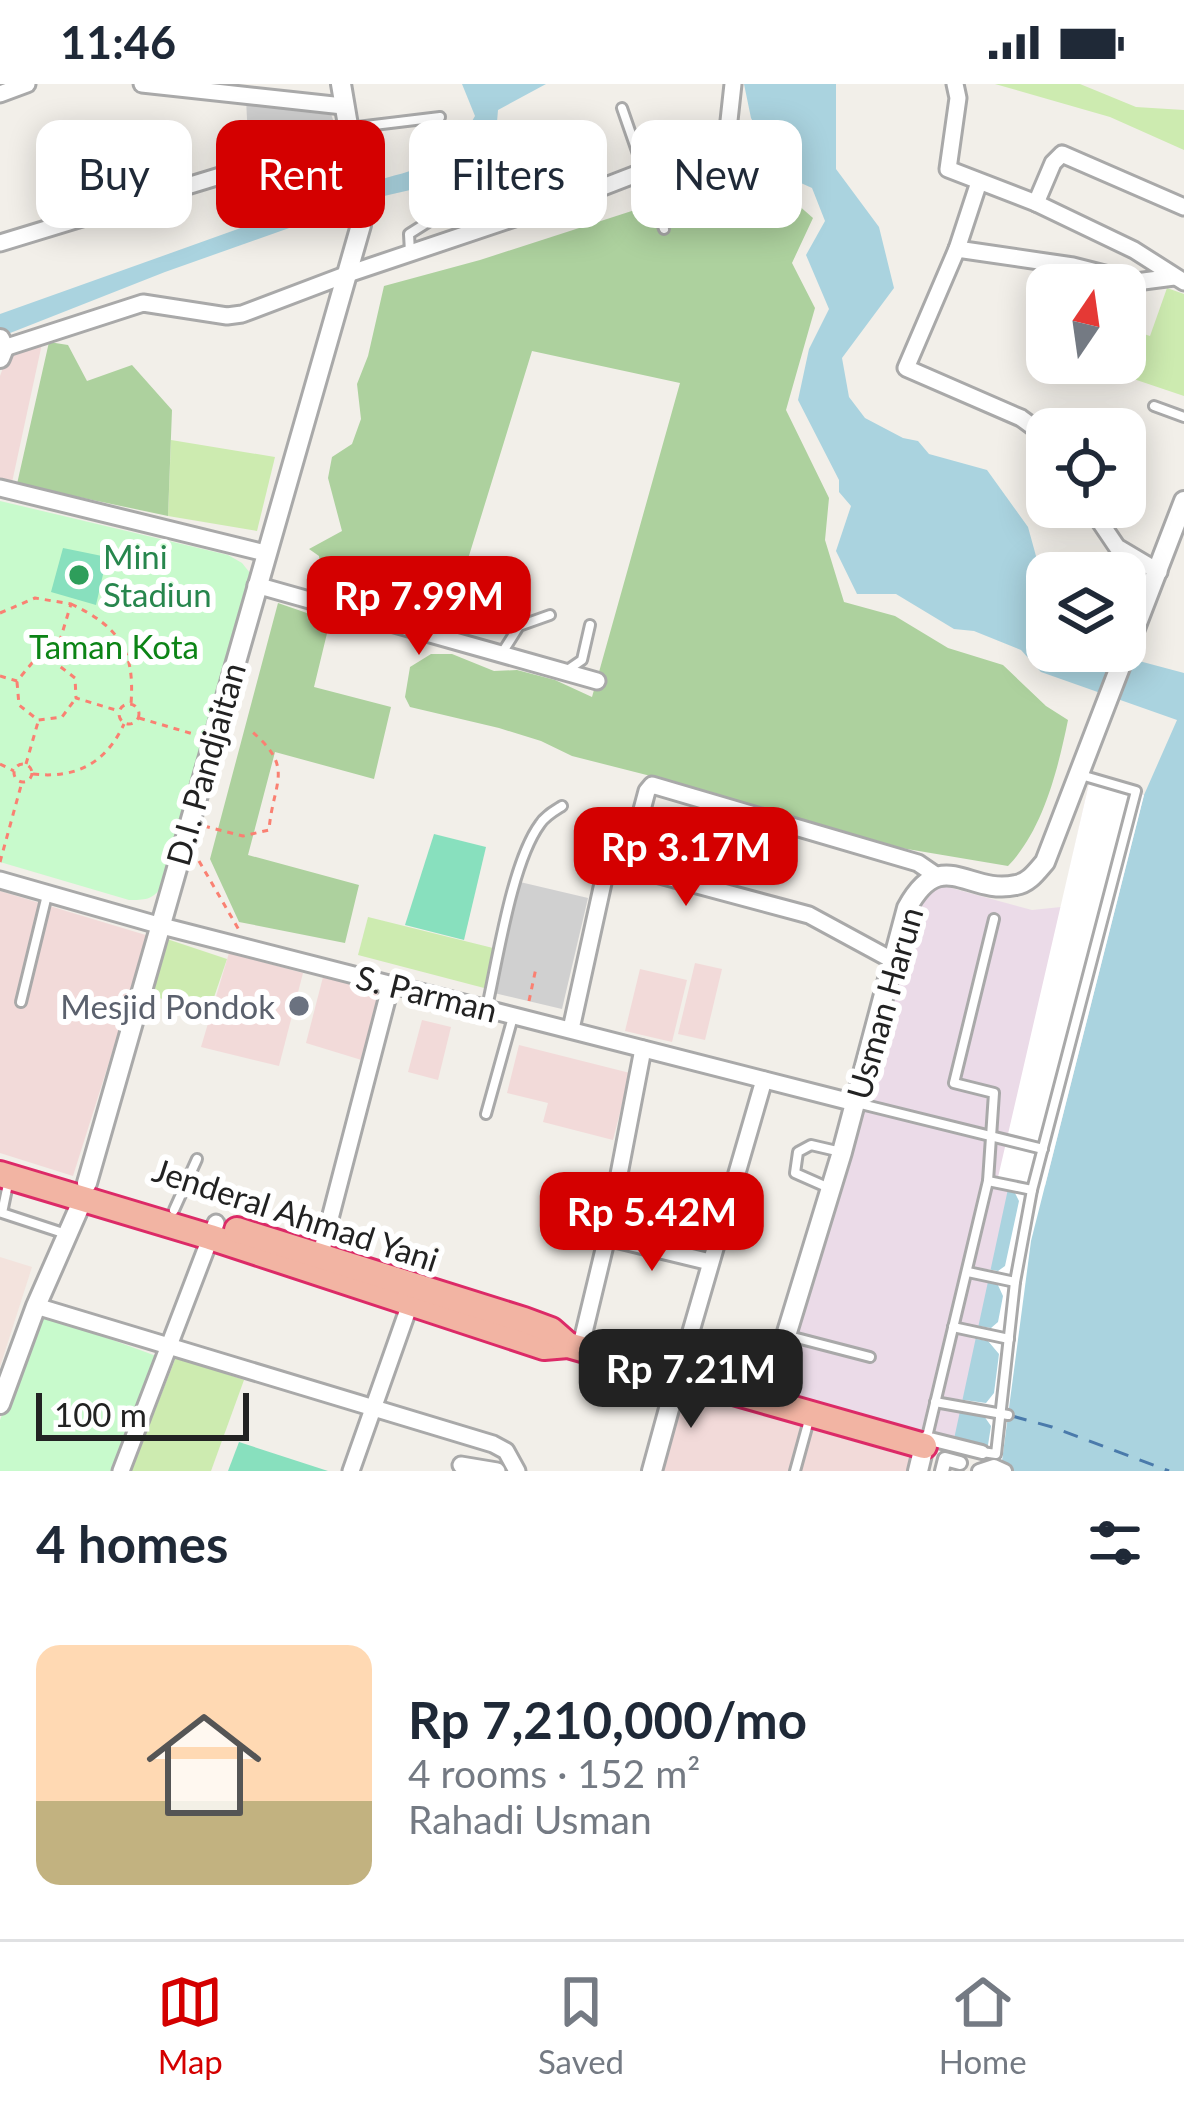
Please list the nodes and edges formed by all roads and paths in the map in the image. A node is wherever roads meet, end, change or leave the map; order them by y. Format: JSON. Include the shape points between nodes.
{"nodes":[{"id":1,"x":27,"y":84,"type":"edge"},
{"id":2,"x":142,"y":84,"type":"edge"},
{"id":3,"x":341,"y":84,"type":"edge"},
{"id":4,"x":733,"y":84,"type":"edge"},
{"id":5,"x":956,"y":84,"type":"edge"},
{"id":6,"x":208,"y":88,"type":"edge"},
{"id":7,"x":0,"y":94,"type":"edge"},
{"id":8,"x":343,"y":106,"type":"junction"},
{"id":9,"x":622,"y":108,"type":"dead end"},
{"id":10,"x":440,"y":117,"type":"dead end"},
{"id":11,"x":345,"y":120,"type":"edge"},
{"id":12,"x":729,"y":120,"type":"edge"},
{"id":13,"x":385,"y":131,"type":"edge"},
{"id":14,"x":631,"y":136,"type":"edge"},
{"id":15,"x":216,"y":179,"type":"edge"},
{"id":16,"x":980,"y":182,"type":"junction"},
{"id":17,"x":1036,"y":203,"type":"junction"},
{"id":18,"x":1184,"y":207,"type":"edge"},
{"id":19,"x":357,"y":228,"type":"edge"},
{"id":20,"x":419,"y":228,"type":"edge"},
{"id":21,"x":483,"y":228,"type":"edge"},
{"id":22,"x":0,"y":243,"type":"edge"},
{"id":23,"x":957,"y":249,"type":"junction"},
{"id":24,"x":410,"y":252,"type":"junction"},
{"id":25,"x":345,"y":275,"type":"junction"},
{"id":26,"x":1179,"y":279,"type":"edge"},
{"id":27,"x":1,"y":346,"type":"edge"},
{"id":28,"x":1154,"y":406,"type":"dead end"},
{"id":29,"x":1184,"y":416,"type":"edge"},
{"id":30,"x":1026,"y":422,"type":"edge"},
{"id":31,"x":0,"y":488,"type":"edge"},
{"id":32,"x":1184,"y":501,"type":"edge"},
{"id":33,"x":1104,"y":528,"type":"edge"},
{"id":34,"x":265,"y":553,"type":"junction"},
{"id":35,"x":1159,"y":572,"type":"junction"},
{"id":36,"x":256,"y":585,"type":"junction"},
{"id":37,"x":71,"y":604,"type":"junction"},
{"id":38,"x":0,"y":613,"type":"edge"},
{"id":39,"x":550,"y":615,"type":"dead end"},
{"id":40,"x":590,"y":625,"type":"dead end"},
{"id":41,"x":502,"y":654,"type":"junction"},
{"id":42,"x":53,"y":662,"type":"junction"},
{"id":43,"x":565,"y":672,"type":"junction"},
{"id":44,"x":0,"y":676,"type":"edge"},
{"id":45,"x":17,"y":681,"type":"junction"},
{"id":46,"x":597,"y":681,"type":"dead end"},
{"id":47,"x":76,"y":698,"type":"junction"},
{"id":48,"x":130,"y":704,"type":"junction"},
{"id":49,"x":119,"y":711,"type":"junction"},
{"id":50,"x":139,"y":718,"type":"junction"},
{"id":51,"x":38,"y":720,"type":"junction"},
{"id":52,"x":124,"y":724,"type":"junction"},
{"id":53,"x":250,"y":730,"type":"dead end"},
{"id":54,"x":212,"y":739,"type":"junction"},
{"id":55,"x":0,"y":764,"type":"edge"},
{"id":56,"x":26,"y":764,"type":"junction"},
{"id":57,"x":14,"y":771,"type":"junction"},
{"id":58,"x":33,"y":774,"type":"junction"},
{"id":59,"x":1080,"y":775,"type":"junction"},
{"id":60,"x":22,"y":782,"type":"junction"},
{"id":61,"x":562,"y":806,"type":"dead end"},
{"id":62,"x":197,"y":824,"type":"dead end"},
{"id":63,"x":190,"y":847,"type":"dead end"},
{"id":64,"x":0,"y":862,"type":"edge"},
{"id":65,"x":627,"y":866,"type":"junction"},
{"id":66,"x":938,"y":876,"type":"junction"},
{"id":67,"x":0,"y":880,"type":"edge"},
{"id":68,"x":47,"y":894,"type":"junction"},
{"id":69,"x":994,"y":919,"type":"dead end"},
{"id":70,"x":158,"y":925,"type":"junction"},
{"id":71,"x":243,"y":937,"type":"dead end"},
{"id":72,"x":892,"y":960,"type":"junction"},
{"id":73,"x":536,"y":968,"type":"dead end"},
{"id":74,"x":392,"y":984,"type":"junction"},
{"id":75,"x":21,"y":1002,"type":"dead end"},
{"id":76,"x":486,"y":1008,"type":"junction"},
{"id":77,"x":520,"y":1011,"type":"junction"},
{"id":78,"x":571,"y":1029,"type":"junction"},
{"id":79,"x":643,"y":1049,"type":"junction"},
{"id":80,"x":764,"y":1080,"type":"junction"},
{"id":81,"x":855,"y":1103,"type":"junction"},
{"id":82,"x":486,"y":1114,"type":"dead end"},
{"id":83,"x":991,"y":1136,"type":"junction"},
{"id":84,"x":1043,"y":1149,"type":"junction"},
{"id":85,"x":842,"y":1152,"type":"junction"},
{"id":86,"x":196,"y":1159,"type":"dead end"},
{"id":87,"x":3,"y":1170,"type":"edge"},
{"id":88,"x":988,"y":1180,"type":"junction"},
{"id":89,"x":832,"y":1189,"type":"junction"},
{"id":90,"x":1032,"y":1190,"type":"junction"},
{"id":91,"x":85,"y":1191,"type":"junction"},
{"id":92,"x":174,"y":1210,"type":"junction"},
{"id":93,"x":213,"y":1230,"type":"junction"},
{"id":94,"x":68,"y":1234,"type":"junction"},
{"id":95,"x":607,"y":1237,"type":"junction"},
{"id":96,"x":320,"y":1257,"type":"junction"},
{"id":97,"x":710,"y":1262,"type":"junction"},
{"id":98,"x":968,"y":1272,"type":"junction"},
{"id":99,"x":1015,"y":1282,"type":"junction"},
{"id":100,"x":410,"y":1304,"type":"junction"},
{"id":101,"x":36,"y":1306,"type":"junction"},
{"id":102,"x":953,"y":1327,"type":"junction"},
{"id":103,"x":788,"y":1336,"type":"junction"},
{"id":104,"x":1009,"y":1339,"type":"junction"},
{"id":105,"x":574,"y":1347,"type":"junction"},
{"id":106,"x":169,"y":1348,"type":"junction"},
{"id":107,"x":870,"y":1357,"type":"dead end"},
{"id":108,"x":678,"y":1376,"type":"junction"},
{"id":109,"x":4,"y":1380,"type":"edge"},
{"id":110,"x":766,"y":1401,"type":"junction"},
{"id":111,"x":935,"y":1402,"type":"junction"},
{"id":112,"x":0,"y":1404,"type":"edge"},
{"id":113,"x":373,"y":1410,"type":"junction"},
{"id":114,"x":811,"y":1414,"type":"junction"},
{"id":115,"x":1004,"y":1414,"type":"junction"},
{"id":116,"x":923,"y":1452,"type":"edge"},
{"id":117,"x":982,"y":1452,"type":"joint"},
{"id":118,"x":960,"y":1463,"type":"dead end"},
{"id":119,"x":461,"y":1465,"type":"dead end"},
{"id":120,"x":121,"y":1471,"type":"edge"},
{"id":121,"x":351,"y":1471,"type":"edge"},
{"id":122,"x":496,"y":1471,"type":"edge"},
{"id":123,"x":517,"y":1471,"type":"edge"},
{"id":124,"x":652,"y":1471,"type":"edge"},
{"id":125,"x":795,"y":1471,"type":"edge"},
{"id":126,"x":942,"y":1471,"type":"edge"},
{"id":127,"x":980,"y":1471,"type":"edge"},
{"id":128,"x":1005,"y":1471,"type":"edge"}],
"edges":[{"from":1,"to":7,"type":"street"},
{"from":2,"to":6,"type":"street"},
{"from":3,"to":8,"type":"street"},
{"from":4,"to":12,"type":"street"},
{"from":5,"to":16,"type":"street","via":[[947,167]]},
{"from":6,"to":8,"type":"street"},
{"from":8,"to":11,"type":"street"},
{"from":9,"to":14,"type":"lane"},
{"from":10,"to":13,"type":"lane"},
{"from":15,"to":22,"type":"street"},
{"from":16,"to":17,"type":"street"},
{"from":16,"to":23,"type":"street"},
{"from":17,"to":18,"type":"street","via":[[1062,154]]},
{"from":17,"to":26,"type":"street"},
{"from":19,"to":25,"type":"street","name":"D.I. Pandjaitan"},
{"from":20,"to":24,"type":"lane","via":[[409,234]]},
{"from":21,"to":24,"type":"street"},
{"from":23,"to":26,"type":"street","via":[[1136,282]]},
{"from":23,"to":30,"type":"street","via":[[906,368]]},
{"from":24,"to":25,"type":"street"},
{"from":25,"to":27,"type":"street","via":[[242,314],[143,303]]},
{"from":25,"to":34,"type":"street","name":"D.I. Pandjaitan"},
{"from":28,"to":29,"type":"lane"},
{"from":31,"to":34,"type":"street"},
{"from":32,"to":35,"type":"street","name":"Usman Harun"},
{"from":33,"to":35,"type":"street","via":[[1128,557]]},
{"from":34,"to":36,"type":"street","name":"D.I. Pandjaitan"},
{"from":35,"to":59,"type":"street","name":"Usman Harun"},
{"from":36,"to":41,"type":"street"},
{"from":36,"to":54,"type":"street","name":"D.I. Pandjaitan"},
{"from":37,"to":38,"type":"path","via":[[35,598]]},
{"from":37,"to":42,"type":"path"},
{"from":37,"to":48,"type":"path","via":[[105,622],[126,649]]},
{"from":39,"to":41,"type":"lane","via":[[519,626]]},
{"from":40,"to":43,"type":"lane","via":[[582,660]]},
{"from":41,"to":43,"type":"street"},
{"from":42,"to":45,"type":"path","via":[[32,663]]},
{"from":42,"to":47,"type":"path","via":[[75,678]]},
{"from":43,"to":46,"type":"street"},
{"from":44,"to":45,"type":"path"},
{"from":45,"to":51,"type":"path","via":[[19,705]]},
{"from":47,"to":49,"type":"path"},
{"from":47,"to":51,"type":"path","via":[[62,717]]},
{"from":48,"to":49,"type":"path"},
{"from":48,"to":50,"type":"path"},
{"from":49,"to":52,"type":"path"},
{"from":50,"to":52,"type":"path"},
{"from":50,"to":54,"type":"path"},
{"from":51,"to":56,"type":"path"},
{"from":52,"to":58,"type":"path","via":[[88,767]]},
{"from":53,"to":62,"type":"path","via":[[281,774],[269,830],[243,836]]},
{"from":54,"to":70,"type":"street","name":"D.I. Pandjaitan"},
{"from":55,"to":57,"type":"path"},
{"from":56,"to":57,"type":"path"},
{"from":56,"to":58,"type":"path"},
{"from":57,"to":60,"type":"path"},
{"from":58,"to":60,"type":"path"},
{"from":59,"to":66,"type":"street","name":"Usman Harun","via":[[1045,862],[1030,878],[1017,886]]},
{"from":59,"to":84,"type":"lane","via":[[1136,791]]},
{"from":60,"to":64,"type":"path"},
{"from":61,"to":76,"type":"lane","via":[[539,824],[529,846]]},
{"from":63,"to":71,"type":"path"},
{"from":65,"to":66,"type":"street","via":[[652,785],[919,863]]},
{"from":65,"to":72,"type":"street","via":[[809,915]]},
{"from":65,"to":78,"type":"street","via":[[607,868]]},
{"from":66,"to":72,"type":"street","name":"Usman Harun","via":[[917,889]]},
{"from":67,"to":68,"type":"street","name":"S. Parman"},
{"from":68,"to":70,"type":"street","name":"S. Parman"},
{"from":68,"to":75,"type":"lane"},
{"from":69,"to":83,"type":"lane","via":[[954,1083],[994,1093]]},
{"from":70,"to":74,"type":"street","name":"S. Parman"},
{"from":70,"to":91,"type":"street","name":"D.I. Pandjaitan"},
{"from":72,"to":81,"type":"street","name":"Usman Harun"},
{"from":73,"to":77,"type":"path"},
{"from":74,"to":76,"type":"street","name":"S. Parman"},
{"from":74,"to":96,"type":"street"},
{"from":76,"to":77,"type":"street","name":"S. Parman"},
{"from":77,"to":78,"type":"street","name":"S. Parman"},
{"from":77,"to":82,"type":"lane"},
{"from":78,"to":79,"type":"street","name":"S. Parman"},
{"from":79,"to":80,"type":"street","name":"S. Parman"},
{"from":79,"to":95,"type":"street"},
{"from":80,"to":81,"type":"street","name":"S. Parman"},
{"from":80,"to":97,"type":"street"},
{"from":81,"to":83,"type":"lane"},
{"from":81,"to":85,"type":"street","name":"Usman Harun"},
{"from":83,"to":84,"type":"lane"},
{"from":83,"to":88,"type":"lane"},
{"from":84,"to":90,"type":"lane"},
{"from":85,"to":89,"type":"street","name":"Usman Harun"},
{"from":85,"to":89,"type":"lane","via":[[811,1145],[794,1163],[801,1178]]},
{"from":86,"to":92,"type":"lane"},
{"from":87,"to":91,"type":"highway","name":"Jenderal Ahmad Yani"},
{"from":87,"to":94,"type":"lane","via":[[2,1214]]},
{"from":88,"to":90,"type":"lane"},
{"from":88,"to":98,"type":"lane"},
{"from":89,"to":103,"type":"street","name":"Usman Harun"},
{"from":90,"to":99,"type":"lane"},
{"from":91,"to":92,"type":"highway","name":"Jenderal Ahmad Yani"},
{"from":91,"to":93,"type":"highway","name":"Jenderal Ahmad Yani"},
{"from":91,"to":94,"type":"street","name":"D.I. Pandjaitan"},
{"from":92,"to":93,"type":"highway","name":"Jenderal Ahmad Yani"},
{"from":93,"to":96,"type":"highway","name":"Jenderal Ahmad Yani"},
{"from":93,"to":100,"type":"highway","name":"Jenderal Ahmad Yani"},
{"from":93,"to":106,"type":"street"},
{"from":94,"to":101,"type":"street","name":"D.I. Pandjaitan"},
{"from":95,"to":97,"type":"street"},
{"from":95,"to":105,"type":"street"},
{"from":96,"to":105,"type":"highway","name":"Jenderal Ahmad Yani","via":[[524,1320]]},
{"from":97,"to":108,"type":"street"},
{"from":98,"to":99,"type":"lane"},
{"from":98,"to":102,"type":"lane"},
{"from":99,"to":104,"type":"lane"},
{"from":100,"to":105,"type":"highway","name":"Jenderal Ahmad Yani","via":[[544,1347]]},
{"from":100,"to":113,"type":"street"},
{"from":101,"to":106,"type":"street"},
{"from":101,"to":109,"type":"street","name":"D.I. Pandjaitan"},
{"from":102,"to":104,"type":"lane"},
{"from":102,"to":111,"type":"lane"},
{"from":103,"to":107,"type":"lane"},
{"from":103,"to":110,"type":"street","name":"Usman Harun"},
{"from":104,"to":115,"type":"lane"},
{"from":105,"to":108,"type":"highway","name":"Jenderal Ahmad Yani"},
{"from":106,"to":113,"type":"street"},
{"from":106,"to":120,"type":"street"},
{"from":108,"to":110,"type":"highway","name":"Jenderal Ahmad Yani"},
{"from":108,"to":124,"type":"street"},
{"from":109,"to":112,"type":"street","name":"D.I. Pandjaitan"},
{"from":110,"to":114,"type":"highway","name":"Jenderal Ahmad Yani"},
{"from":111,"to":115,"type":"lane"},
{"from":111,"to":116,"type":"lane"},
{"from":113,"to":121,"type":"street"},
{"from":113,"to":123,"type":"street","via":[[493,1444]]},
{"from":114,"to":116,"type":"highway","name":"Jenderal Ahmad Yani"},
{"from":114,"to":125,"type":"lane"},
{"from":115,"to":117,"type":"lane","via":[[996,1454]]},
{"from":116,"to":117,"type":"street"},
{"from":118,"to":126,"type":"street","via":[[945,1459]]},
{"from":119,"to":122,"type":"street"},
{"from":127,"to":128,"type":"street"}]}
